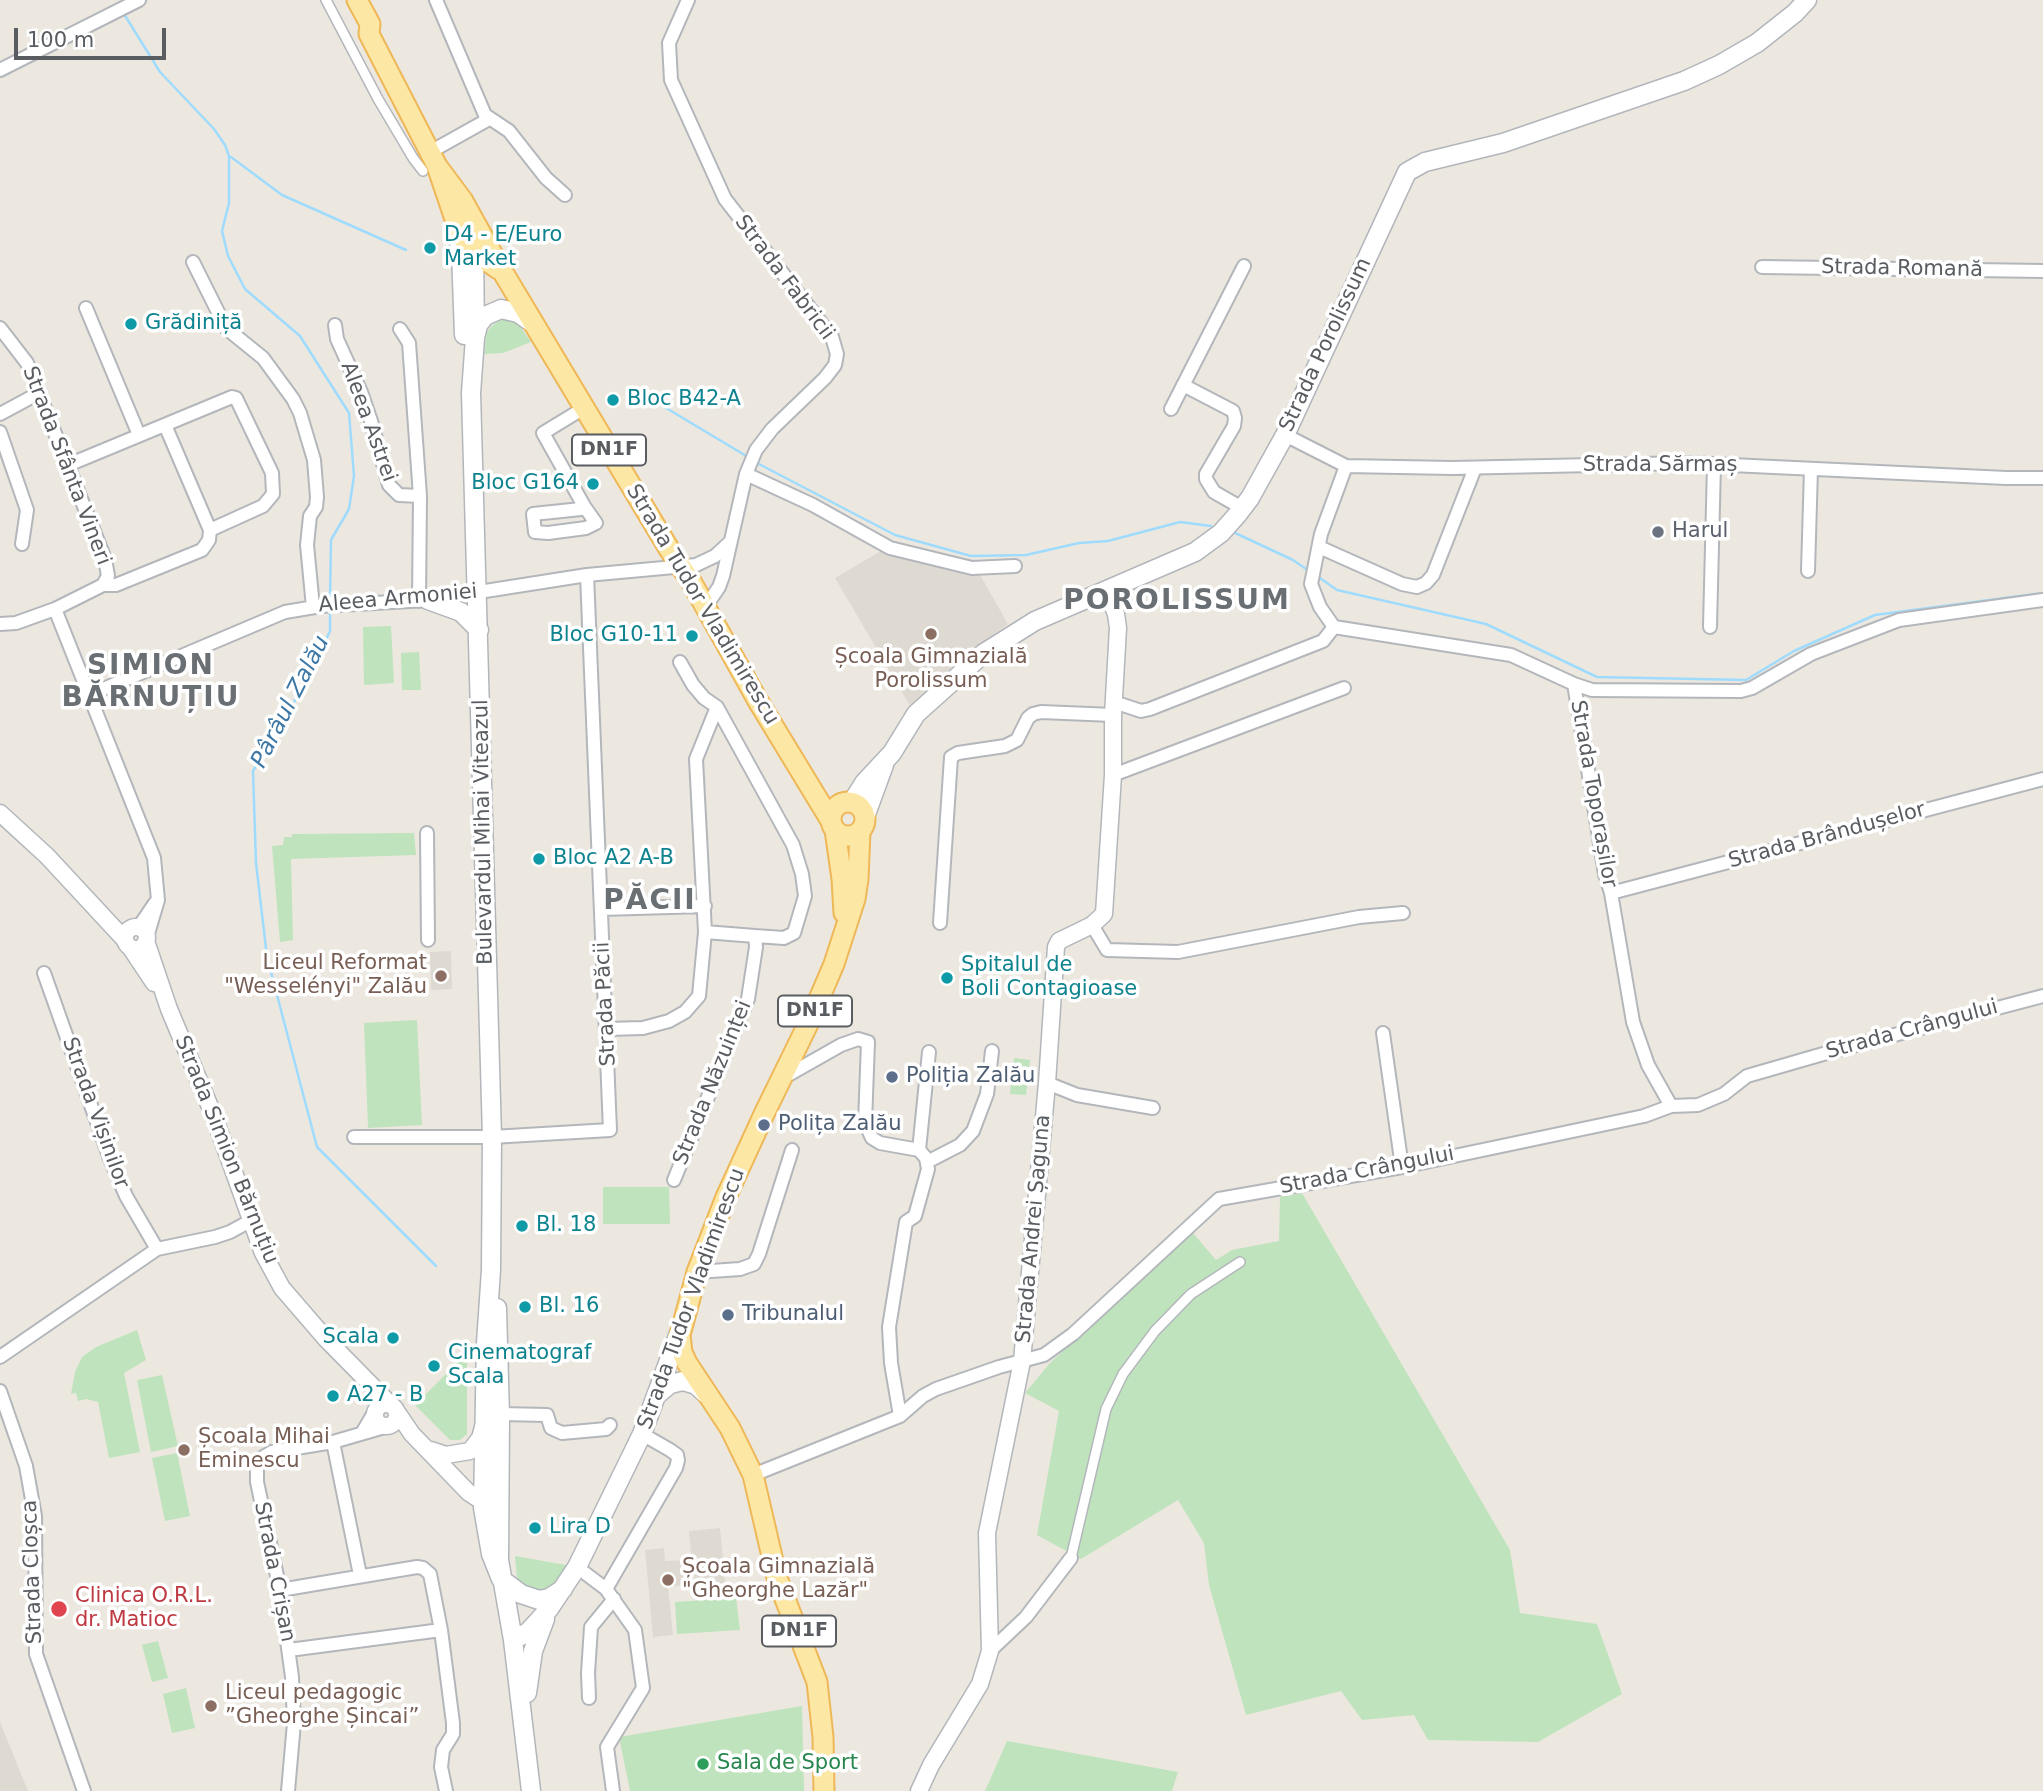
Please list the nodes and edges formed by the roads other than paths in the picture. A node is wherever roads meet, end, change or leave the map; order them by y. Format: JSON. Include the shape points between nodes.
{"nodes":[{"id":1,"x":138,"y":0,"type":"edge"},
{"id":2,"x":326,"y":0,"type":"edge"},
{"id":3,"x":342,"y":0,"type":"edge"},
{"id":4,"x":357,"y":0,"type":"edge"},
{"id":5,"x":436,"y":0,"type":"edge"},
{"id":6,"x":688,"y":0,"type":"edge"},
{"id":7,"x":1807,"y":0,"type":"edge"},
{"id":8,"x":369,"y":34,"type":"junction"},
{"id":9,"x":0,"y":70,"type":"edge"},
{"id":10,"x":489,"y":119,"type":"junction"},
{"id":11,"x":430,"y":163,"type":"junction"},
{"id":12,"x":565,"y":195,"type":"dead end"},
{"id":13,"x":463,"y":201,"type":"junction"},
{"id":14,"x":457,"y":227,"type":"joint"},
{"id":15,"x":473,"y":258,"type":"junction"},
{"id":16,"x":192,"y":262,"type":"dead end"},
{"id":17,"x":1244,"y":266,"type":"dead end"},
{"id":18,"x":1762,"y":267,"type":"dead end"},
{"id":19,"x":2043,"y":271,"type":"edge"},
{"id":20,"x":509,"y":281,"type":"junction"},
{"id":21,"x":86,"y":307,"type":"dead end"},
{"id":22,"x":335,"y":325,"type":"dead end"},
{"id":23,"x":535,"y":325,"type":"junction"},
{"id":24,"x":0,"y":328,"type":"edge"},
{"id":25,"x":400,"y":329,"type":"dead end"},
{"id":26,"x":475,"y":338,"type":"junction"},
{"id":27,"x":1183,"y":385,"type":"junction"},
{"id":28,"x":39,"y":393,"type":"junction"},
{"id":29,"x":471,"y":393,"type":"junction"},
{"id":30,"x":584,"y":408,"type":"junction"},
{"id":31,"x":1171,"y":409,"type":"dead end"},
{"id":32,"x":0,"y":414,"type":"edge"},
{"id":33,"x":165,"y":425,"type":"junction"},
{"id":34,"x":0,"y":432,"type":"edge"},
{"id":35,"x":139,"y":435,"type":"junction"},
{"id":36,"x":1285,"y":435,"type":"junction"},
{"id":37,"x":1713,"y":464,"type":"junction"},
{"id":38,"x":68,"y":465,"type":"junction"},
{"id":39,"x":1346,"y":466,"type":"junction"},
{"id":40,"x":1475,"y":468,"type":"junction"},
{"id":41,"x":1811,"y":469,"type":"junction"},
{"id":42,"x":747,"y":470,"type":"junction"},
{"id":43,"x":2043,"y":478,"type":"edge"},
{"id":44,"x":420,"y":496,"type":"junction"},
{"id":45,"x":584,"y":506,"type":"dead end"},
{"id":46,"x":1242,"y":509,"type":"junction"},
{"id":47,"x":210,"y":530,"type":"junction"},
{"id":48,"x":731,"y":540,"type":"junction"},
{"id":49,"x":22,"y":544,"type":"dead end"},
{"id":50,"x":1319,"y":547,"type":"junction"},
{"id":51,"x":1015,"y":566,"type":"dead end"},
{"id":52,"x":681,"y":567,"type":"junction"},
{"id":53,"x":1808,"y":571,"type":"dead end"},
{"id":54,"x":587,"y":576,"type":"junction"},
{"id":55,"x":103,"y":585,"type":"junction"},
{"id":56,"x":1107,"y":591,"type":"junction"},
{"id":57,"x":478,"y":592,"type":"junction"},
{"id":58,"x":423,"y":600,"type":"junction"},
{"id":59,"x":2043,"y":600,"type":"edge"},
{"id":60,"x":317,"y":606,"type":"junction"},
{"id":61,"x":706,"y":606,"type":"junction"},
{"id":62,"x":55,"y":610,"type":"junction"},
{"id":63,"x":0,"y":624,"type":"edge"},
{"id":64,"x":1334,"y":627,"type":"junction"},
{"id":65,"x":1710,"y":627,"type":"dead end"},
{"id":66,"x":479,"y":630,"type":"junction"},
{"id":67,"x":680,"y":662,"type":"dead end"},
{"id":68,"x":1574,"y":684,"type":"junction"},
{"id":69,"x":1344,"y":688,"type":"dead end"},
{"id":70,"x":89,"y":695,"type":"junction"},
{"id":71,"x":718,"y":707,"type":"junction"},
{"id":72,"x":1113,"y":709,"type":"junction"},
{"id":73,"x":885,"y":762,"type":"junction"},
{"id":74,"x":1113,"y":775,"type":"junction"},
{"id":75,"x":2043,"y":779,"type":"edge"},
{"id":76,"x":810,"y":783,"type":"junction"},
{"id":77,"x":849,"y":802,"type":"junction"},
{"id":78,"x":0,"y":813,"type":"edge"},
{"id":79,"x":862,"y":825,"type":"junction"},
{"id":80,"x":833,"y":826,"type":"junction"},
{"id":81,"x":427,"y":833,"type":"dead end"},
{"id":82,"x":1611,"y":893,"type":"junction"},
{"id":83,"x":705,"y":906,"type":"junction"},
{"id":84,"x":601,"y":909,"type":"junction"},
{"id":85,"x":1403,"y":913,"type":"dead end"},
{"id":86,"x":940,"y":923,"type":"dead end"},
{"id":87,"x":1092,"y":925,"type":"junction"},
{"id":88,"x":705,"y":932,"type":"junction"},
{"id":89,"x":755,"y":936,"type":"junction"},
{"id":90,"x":137,"y":937,"type":"junction"},
{"id":91,"x":842,"y":939,"type":"junction"},
{"id":92,"x":428,"y":940,"type":"dead end"},
{"id":93,"x":44,"y":973,"type":"dead end"},
{"id":94,"x":2043,"y":996,"type":"edge"},
{"id":95,"x":607,"y":1029,"type":"junction"},
{"id":96,"x":1383,"y":1034,"type":"dead end"},
{"id":97,"x":992,"y":1051,"type":"dead end"},
{"id":98,"x":929,"y":1052,"type":"dead end"},
{"id":99,"x":781,"y":1080,"type":"junction"},
{"id":100,"x":1047,"y":1083,"type":"junction"},
{"id":101,"x":1671,"y":1106,"type":"junction"},
{"id":102,"x":1153,"y":1108,"type":"dead end"},
{"id":103,"x":483,"y":1136,"type":"junction"},
{"id":104,"x":354,"y":1138,"type":"dead end"},
{"id":105,"x":792,"y":1150,"type":"dead end"},
{"id":106,"x":919,"y":1150,"type":"junction"},
{"id":107,"x":927,"y":1162,"type":"junction"},
{"id":108,"x":1402,"y":1167,"type":"junction"},
{"id":109,"x":674,"y":1180,"type":"dead end"},
{"id":110,"x":250,"y":1221,"type":"junction"},
{"id":111,"x":157,"y":1249,"type":"junction"},
{"id":112,"x":1240,"y":1262,"type":"dead end"},
{"id":113,"x":697,"y":1272,"type":"junction"},
{"id":114,"x":681,"y":1326,"type":"junction"},
{"id":115,"x":0,"y":1357,"type":"edge"},
{"id":116,"x":1022,"y":1361,"type":"junction"},
{"id":117,"x":667,"y":1370,"type":"junction"},
{"id":118,"x":695,"y":1374,"type":"junction"},
{"id":119,"x":0,"y":1391,"type":"edge"},
{"id":120,"x":658,"y":1394,"type":"junction"},
{"id":121,"x":715,"y":1403,"type":"junction"},
{"id":122,"x":386,"y":1414,"type":"junction"},
{"id":123,"x":900,"y":1416,"type":"junction"},
{"id":124,"x":492,"y":1419,"type":"junction"},
{"id":125,"x":610,"y":1425,"type":"dead end"},
{"id":126,"x":362,"y":1433,"type":"junction"},
{"id":127,"x":642,"y":1434,"type":"junction"},
{"id":128,"x":333,"y":1441,"type":"junction"},
{"id":129,"x":426,"y":1447,"type":"junction"},
{"id":130,"x":753,"y":1475,"type":"junction"},
{"id":131,"x":491,"y":1500,"type":"junction"},
{"id":132,"x":1071,"y":1558,"type":"joint"},
{"id":133,"x":577,"y":1567,"type":"junction"},
{"id":134,"x":360,"y":1575,"type":"junction"},
{"id":135,"x":501,"y":1579,"type":"junction"},
{"id":136,"x":563,"y":1589,"type":"junction"},
{"id":137,"x":280,"y":1590,"type":"junction"},
{"id":138,"x":610,"y":1594,"type":"junction"},
{"id":139,"x":549,"y":1609,"type":"junction"},
{"id":140,"x":441,"y":1630,"type":"junction"},
{"id":141,"x":513,"y":1640,"type":"junction"},
{"id":142,"x":289,"y":1650,"type":"junction"},
{"id":143,"x":990,"y":1651,"type":"junction"},
{"id":144,"x":589,"y":1698,"type":"dead end"},
{"id":145,"x":524,"y":1732,"type":"junction"},
{"id":146,"x":84,"y":1791,"type":"edge"},
{"id":147,"x":288,"y":1791,"type":"edge"},
{"id":148,"x":446,"y":1791,"type":"edge"},
{"id":149,"x":531,"y":1791,"type":"edge"},
{"id":150,"x":613,"y":1791,"type":"edge"},
{"id":151,"x":824,"y":1791,"type":"edge"},
{"id":152,"x":919,"y":1791,"type":"edge"}],
"edges":[{"from":1,"to":9,"type":"street"},
{"from":2,"to":11,"type":"street","via":[[413,158]]},
{"from":3,"to":8,"type":"main road","name":"Bulevardul Mihai Viteazul","number":"DN1F","via":[[359,30]]},
{"from":4,"to":8,"type":"main road","name":"Bulevardul Mihai Viteazul","number":"DN1F","via":[[370,24]]},
{"from":5,"to":10,"type":"street"},
{"from":6,"to":42,"type":"street","name":"Strada Fabricii","via":[[669,43],[671,80],[725,199],[832,337],[836,354],[835,365],[772,429]]},
{"from":7,"to":36,"type":"main road","name":"Strada Porolissum","via":[[1757,43],[1685,81],[1503,143],[1425,162],[1407,172]]},
{"from":8,"to":11,"type":"main road","name":"Bulevardul Mihai Viteazul","number":"DN1F"},
{"from":10,"to":11,"type":"street"},
{"from":10,"to":12,"type":"street","via":[[502,124]]},
{"from":11,"to":13,"type":"main road","name":"Bulevardul Mihai Viteazul"},
{"from":11,"to":14,"type":"main road","name":"Bulevardul Mihai Viteazul","number":"DN1F"},
{"from":13,"to":15,"type":"main road","name":"Bulevardul Mihai Viteazul"},
{"from":13,"to":20,"type":"main road","name":"Strada Tudor Vladimirescu","number":"DN1F"},
{"from":14,"to":15,"type":"main road","name":"Strada Tudor Vladimirescu","number":"DN1F"},
{"from":15,"to":20,"type":"main road","name":"Strada Tudor Vladimirescu","number":"DN1F"},
{"from":15,"to":26,"type":"main road","name":"Bulevardul Mihai Viteazul"},
{"from":15,"to":29,"type":"main road","name":"Bulevardul Mihai Viteazul","via":[[465,352]]},
{"from":16,"to":60,"type":"street","via":[[226,328],[263,358],[300,413],[314,460],[317,497],[307,545]]},
{"from":17,"to":27,"type":"street"},
{"from":18,"to":19,"type":"street","name":"Strada Romană"},
{"from":20,"to":23,"type":"main road","name":"Strada Tudor Vladimirescu","number":"DN1F"},
{"from":21,"to":35,"type":"street"},
{"from":22,"to":44,"type":"street","name":"Aleea Astrei","via":[[368,411],[389,485],[398,495]]},
{"from":23,"to":26,"type":"main road","via":[[509,309],[493,311],[478,325]]},
{"from":23,"to":30,"type":"main road","name":"Strada Tudor Vladimirescu","number":"DN1F"},
{"from":24,"to":28,"type":"street","name":"Strada Sfânta Vineri","via":[[27,363]]},
{"from":25,"to":44,"type":"street","name":"Aleea Astrei","via":[[409,344]]},
{"from":26,"to":29,"type":"main road","name":"Bulevardul Mihai Viteazul"},
{"from":27,"to":31,"type":"street"},
{"from":27,"to":46,"type":"street","via":[[1233,411],[1234,426],[1206,479],[1211,489]]},
{"from":28,"to":32,"type":"street"},
{"from":28,"to":38,"type":"street","name":"Strada Sfânta Vineri"},
{"from":29,"to":57,"type":"main road","name":"Bulevardul Mihai Viteazul"},
{"from":30,"to":45,"type":"street","via":[[543,433]]},
{"from":30,"to":52,"type":"main road","name":"Strada Tudor Vladimirescu","number":"DN1F"},
{"from":33,"to":35,"type":"street"},
{"from":33,"to":47,"type":"street"},
{"from":33,"to":47,"type":"street","via":[[232,397],[239,399],[272,472],[273,494],[263,506]]},
{"from":34,"to":49,"type":"street","via":[[27,510]]},
{"from":35,"to":38,"type":"street"},
{"from":36,"to":39,"type":"street","name":"Strada Sărmaș"},
{"from":36,"to":46,"type":"main road","name":"Strada Porolissum"},
{"from":37,"to":40,"type":"street","name":"Strada Sărmaș"},
{"from":37,"to":41,"type":"street","name":"Strada Sărmaș"},
{"from":37,"to":65,"type":"street"},
{"from":38,"to":55,"type":"street","name":"Strada Sfânta Vineri","via":[[105,559],[108,576]]},
{"from":39,"to":40,"type":"street","name":"Strada Sărmaș"},
{"from":39,"to":50,"type":"street"},
{"from":40,"to":50,"type":"street","via":[[1426,583],[1417,587],[1402,584]]},
{"from":41,"to":43,"type":"street","name":"Strada Sărmaș"},
{"from":41,"to":53,"type":"street"},
{"from":42,"to":48,"type":"street","name":"Strada Fabricii"},
{"from":42,"to":51,"type":"street","via":[[890,548],[972,568]]},
{"from":44,"to":58,"type":"street","name":"Aleea Astrei"},
{"from":46,"to":56,"type":"main road","name":"Strada Porolissum","via":[[1221,533],[1195,552]]},
{"from":47,"to":55,"type":"street","via":[[202,550],[116,585]]},
{"from":48,"to":52,"type":"street","via":[[706,562]]},
{"from":48,"to":61,"type":"street","name":"Strada Fabricii","via":[[719,587]]},
{"from":50,"to":64,"type":"street","via":[[1311,584]]},
{"from":52,"to":54,"type":"street","name":"Aleea Armoniei"},
{"from":52,"to":61,"type":"main road","name":"Strada Tudor Vladimirescu","number":"DN1F"},
{"from":54,"to":57,"type":"street","name":"Aleea Armoniei"},
{"from":54,"to":84,"type":"street","name":"Strada Păcii"},
{"from":55,"to":62,"type":"street","name":"Strada Sfânta Vineri"},
{"from":56,"to":72,"type":"street","via":[[1118,628]]},
{"from":56,"to":73,"type":"main road","name":"Strada Porolissum","via":[[1035,621],[985,653],[916,714]]},
{"from":57,"to":58,"type":"street","name":"Aleea Armoniei"},
{"from":57,"to":66,"type":"main road","name":"Bulevardul Mihai Viteazul"},
{"from":58,"to":60,"type":"street","name":"Aleea Armoniei"},
{"from":58,"to":66,"type":"main road","via":[[461,612]]},
{"from":59,"to":68,"type":"street","via":[[1899,620],[1811,654],[1741,691],[1592,690]]},
{"from":60,"to":70,"type":"street","name":"Aleea Armoniei","via":[[285,612]]},
{"from":61,"to":76,"type":"main road","name":"Strada Tudor Vladimirescu","number":"DN1F"},
{"from":62,"to":63,"type":"street","name":"Strada Sfânta Vineri"},
{"from":62,"to":70,"type":"street"},
{"from":64,"to":68,"type":"street","name":"Strada Toporașilor","via":[[1511,655]]},
{"from":64,"to":72,"type":"street","via":[[1323,641],[1150,709]]},
{"from":66,"to":103,"type":"main road","name":"Bulevardul Mihai Viteazul"},
{"from":67,"to":71,"type":"street","via":[[693,685]]},
{"from":68,"to":82,"type":"street","name":"Strada Toporașilor"},
{"from":69,"to":74,"type":"street"},
{"from":70,"to":90,"type":"street","via":[[156,870],[158,900]]},
{"from":71,"to":83,"type":"street","via":[[696,759]]},
{"from":71,"to":89,"type":"street","via":[[793,845],[802,874],[805,896],[794,933],[784,938]]},
{"from":72,"to":74,"type":"street"},
{"from":72,"to":86,"type":"street","via":[[1033,714],[1017,740],[951,757]]},
{"from":73,"to":77,"type":"main road","name":"Strada Porolissum"},
{"from":73,"to":79,"type":"main road","name":"Strada Porolissum"},
{"from":74,"to":87,"type":"street","via":[[1104,914]]},
{"from":75,"to":82,"type":"street","name":"Strada Brândușelor"},
{"from":76,"to":77,"type":"main road"},
{"from":76,"to":80,"type":"main road","name":"Strada Tudor Vladimirescu","number":"DN1F"},
{"from":77,"to":79,"type":"main road","via":[[861,808]]},
{"from":77,"to":80,"type":"main road","via":[[834,810]]},
{"from":78,"to":90,"type":"street","name":"Strada Simion Bărnuțiu","via":[[99,914]]},
{"from":79,"to":80,"type":"main road","via":[[845,836]]},
{"from":79,"to":91,"type":"main road","name":"Strada Tudor Vladimirescu","number":"DN1F","via":[[858,879]]},
{"from":80,"to":91,"type":"main road","name":"Strada Tudor Vladimirescu","number":"DN1F","via":[[844,891]]},
{"from":81,"to":92,"type":"street"},
{"from":82,"to":101,"type":"street","name":"Strada Toporașilor","via":[[1633,1022],[1648,1065]]},
{"from":83,"to":84,"type":"street"},
{"from":83,"to":88,"type":"street"},
{"from":84,"to":95,"type":"street","name":"Strada Păcii"},
{"from":85,"to":87,"type":"street","via":[[1359,917],[1178,952],[1107,950]]},
{"from":87,"to":100,"type":"street","name":"Strada Andrei Șaguna","via":[[1059,941],[1056,947]]},
{"from":88,"to":89,"type":"street"},
{"from":88,"to":95,"type":"street","via":[[699,996],[685,1012],[643,1028]]},
{"from":89,"to":109,"type":"street","name":"Strada Năzuinței","via":[[748,999]]},
{"from":90,"to":110,"type":"street","name":"Strada Simion Bărnuțiu","via":[[213,1114]]},
{"from":91,"to":99,"type":"main road","name":"Strada Tudor Vladimirescu","number":"DN1F","via":[[820,999]]},
{"from":93,"to":111,"type":"street","name":"Strada Vișinilor","via":[[109,1156]]},
{"from":94,"to":101,"type":"street","name":"Strada Crângului","via":[[1747,1076],[1724,1094],[1698,1105]]},
{"from":95,"to":103,"type":"street","name":"Strada Păcii","via":[[610,1130]]},
{"from":96,"to":108,"type":"street"},
{"from":97,"to":107,"type":"street","via":[[987,1094],[973,1131],[960,1145]]},
{"from":98,"to":106,"type":"street"},
{"from":99,"to":106,"type":"street","via":[[841,1045],[858,1039],[868,1042],[868,1130],[880,1143]]},
{"from":99,"to":113,"type":"main road","name":"Strada Tudor Vladimirescu","number":"DN1F"},
{"from":100,"to":102,"type":"street","via":[[1077,1095]]},
{"from":100,"to":116,"type":"street","name":"Strada Andrei Șaguna"},
{"from":101,"to":108,"type":"street","name":"Strada Crângului","via":[[1644,1116]]},
{"from":103,"to":104,"type":"street"},
{"from":103,"to":124,"type":"main road","name":"Bulevardul Mihai Viteazul","via":[[491,1270],[486,1343]]},
{"from":105,"to":113,"type":"street","via":[[754,1264]]},
{"from":106,"to":107,"type":"street"},
{"from":107,"to":123,"type":"street","via":[[915,1216],[906,1222],[889,1327]]},
{"from":108,"to":116,"type":"street","name":"Strada Crângului","via":[[1219,1199],[1073,1334],[1044,1355]]},
{"from":110,"to":111,"type":"street","via":[[215,1237]]},
{"from":110,"to":122,"type":"street","name":"Strada Simion Bărnuțiu","via":[[282,1288],[371,1388]]},
{"from":111,"to":115,"type":"street"},
{"from":112,"to":132,"type":"street","via":[[1191,1294],[1123,1374],[1106,1409]]},
{"from":113,"to":114,"type":"main road","name":"Strada Tudor Vladimirescu","number":"DN1F"},
{"from":114,"to":117,"type":"main road","name":"Strada Tudor Vladimirescu"},
{"from":114,"to":118,"type":"main road","number":"DN1F","via":[[680,1346]]},
{"from":116,"to":123,"type":"street","name":"Strada Crângului","via":[[936,1389]]},
{"from":116,"to":143,"type":"street","name":"Strada Andrei Șaguna","via":[[986,1533]]},
{"from":117,"to":118,"type":"main road","via":[[679,1360]]},
{"from":117,"to":120,"type":"main road","name":"Strada Tudor Vladimirescu"},
{"from":118,"to":121,"type":"main road","number":"DN1F"},
{"from":119,"to":146,"type":"street","name":"Strada Cloșca","via":[[26,1466],[35,1516],[36,1654]]},
{"from":120,"to":121,"type":"main road","via":[[683,1381]]},
{"from":120,"to":127,"type":"main road","name":"Strada Tudor Vladimirescu"},
{"from":121,"to":130,"type":"main road","number":"DN1F"},
{"from":122,"to":126,"type":"street","name":"Strada Crișan"},
{"from":122,"to":126,"type":"street"},
{"from":122,"to":129,"type":"street","name":"Strada Simion Bărnuțiu"},
{"from":123,"to":130,"type":"street","name":"Strada Crângului"},
{"from":124,"to":125,"type":"street","via":[[547,1415],[551,1428],[562,1433]]},
{"from":124,"to":129,"type":"street","via":[[476,1445],[465,1453],[438,1454]]},
{"from":124,"to":131,"type":"main road","name":"Bulevardul Mihai Viteazul"},
{"from":126,"to":128,"type":"street","name":"Strada Crișan"},
{"from":127,"to":133,"type":"main road","name":"Strada Tudor Vladimirescu"},
{"from":127,"to":138,"type":"street","via":[[678,1460]]},
{"from":128,"to":134,"type":"street"},
{"from":128,"to":137,"type":"street","name":"Strada Crișan","via":[[272,1452],[260,1459],[257,1482]]},
{"from":129,"to":131,"type":"street","name":"Strada Simion Bărnuțiu","via":[[468,1492]]},
{"from":130,"to":151,"type":"main road","number":"DN1F","via":[[777,1578],[821,1699]]},
{"from":131,"to":135,"type":"main road","name":"Bulevardul Mihai Viteazul","via":[[491,1554]]},
{"from":132,"to":143,"type":"street","via":[[1026,1617]]},
{"from":133,"to":136,"type":"main road","name":"Strada Tudor Vladimirescu"},
{"from":133,"to":138,"type":"street"},
{"from":134,"to":137,"type":"street"},
{"from":134,"to":140,"type":"street","via":[[423,1568],[429,1574]]},
{"from":135,"to":136,"type":"main road","via":[[539,1600]]},
{"from":135,"to":141,"type":"main road","name":"Bulevardul Mihai Viteazul"},
{"from":136,"to":139,"type":"main road","name":"Strada Tudor Vladimirescu"},
{"from":137,"to":142,"type":"street","name":"Strada Crișan"},
{"from":138,"to":144,"type":"street","via":[[591,1627]]},
{"from":138,"to":150,"type":"street","via":[[635,1630],[643,1688],[607,1747]]},
{"from":139,"to":141,"type":"main road","name":"Strada Tudor Vladimirescu"},
{"from":139,"to":145,"type":"main road","via":[[533,1651]]},
{"from":140,"to":142,"type":"street"},
{"from":140,"to":148,"type":"street","via":[[453,1723],[441,1767]]},
{"from":141,"to":145,"type":"main road","name":"Bulevardul Mihai Viteazul"},
{"from":142,"to":147,"type":"street","name":"Strada Crișan","via":[[294,1723]]},
{"from":143,"to":152,"type":"street","name":"Strada Andrei Șaguna","via":[[980,1684]]},
{"from":145,"to":149,"type":"main road","name":"Bulevardul Mihai Viteazul"}]}
